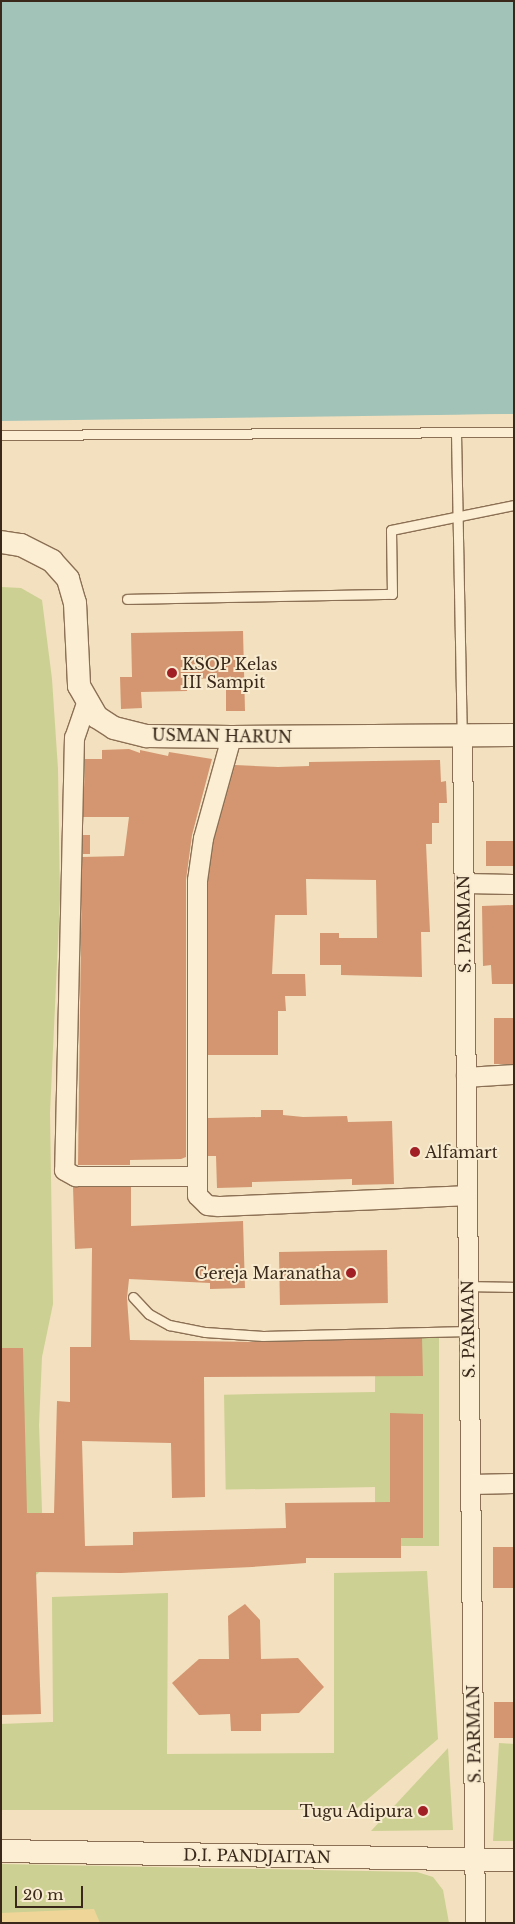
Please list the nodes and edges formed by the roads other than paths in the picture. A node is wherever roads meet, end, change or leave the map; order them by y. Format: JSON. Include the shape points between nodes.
{"nodes":[{"id":1,"x":456,"y":432,"type":"junction"},
{"id":2,"x":514,"y":432,"type":"edge"},
{"id":3,"x":1,"y":435,"type":"edge"},
{"id":4,"x":514,"y":505,"type":"edge"},
{"id":5,"x":457,"y":516,"type":"junction"},
{"id":6,"x":1,"y":542,"type":"edge"},
{"id":7,"x":127,"y":599,"type":"dead end"},
{"id":8,"x":86,"y":703,"type":"junction"},
{"id":9,"x":462,"y":735,"type":"junction"},
{"id":10,"x":514,"y":735,"type":"edge"},
{"id":11,"x":231,"y":738,"type":"junction"},
{"id":12,"x":464,"y":883,"type":"junction"},
{"id":13,"x":514,"y":884,"type":"edge"},
{"id":14,"x":514,"y":1074,"type":"edge"},
{"id":15,"x":466,"y":1077,"type":"junction"},
{"id":16,"x":196,"y":1176,"type":"junction"},
{"id":17,"x":466,"y":1195,"type":"junction"},
{"id":18,"x":468,"y":1286,"type":"junction"},
{"id":19,"x":514,"y":1287,"type":"edge"},
{"id":20,"x":133,"y":1297,"type":"dead end"},
{"id":21,"x":468,"y":1331,"type":"junction"},
{"id":22,"x":514,"y":1483,"type":"edge"},
{"id":23,"x":471,"y":1484,"type":"junction"},
{"id":24,"x":1,"y":1852,"type":"edge"},
{"id":25,"x":476,"y":1860,"type":"junction"},
{"id":26,"x":514,"y":1860,"type":"edge"},
{"id":27,"x":475,"y":1923,"type":"edge"}],
"edges":[{"from":1,"to":2,"type":"lane"},
{"from":1,"to":3,"type":"lane"},
{"from":1,"to":5,"type":"lane"},
{"from":4,"to":5,"type":"lane"},
{"from":5,"to":7,"type":"lane","via":[[391,530],[392,594]]},
{"from":5,"to":9,"type":"lane"},
{"from":6,"to":8,"type":"street","name":"USMAN HARUN","via":[[21,546],[52,561],[68,579],[75,603],[79,686]]},
{"from":8,"to":11,"type":"street","name":"USMAN HARUN","via":[[97,717],[122,730],[147,736]]},
{"from":8,"to":16,"type":"street","via":[[74,737],[64,1170],[75,1176]]},
{"from":9,"to":10,"type":"street","name":"USMAN HARUN"},
{"from":9,"to":11,"type":"street","name":"USMAN HARUN"},
{"from":9,"to":12,"type":"street","name":"S. PARMAN"},
{"from":11,"to":16,"type":"street","via":[[203,838],[198,880]]},
{"from":12,"to":13,"type":"street"},
{"from":12,"to":15,"type":"street","name":"S. PARMAN"},
{"from":14,"to":15,"type":"street"},
{"from":15,"to":17,"type":"street","name":"S. PARMAN"},
{"from":16,"to":17,"type":"street","via":[[197,1195],[207,1205]]},
{"from":17,"to":18,"type":"street","name":"S. PARMAN"},
{"from":18,"to":19,"type":"lane"},
{"from":18,"to":21,"type":"street","name":"S. PARMAN"},
{"from":20,"to":21,"type":"lane","via":[[149,1314],[169,1325],[205,1332],[263,1336]]},
{"from":21,"to":23,"type":"street","name":"S. PARMAN"},
{"from":22,"to":23,"type":"street"},
{"from":23,"to":25,"type":"street","name":"S. PARMAN"},
{"from":24,"to":25,"type":"street","name":"D.I. PANDJAITAN"},
{"from":25,"to":26,"type":"street","name":"D.I. PANDJAITAN"},
{"from":25,"to":27,"type":"street","name":"S. PARMAN"}]}
